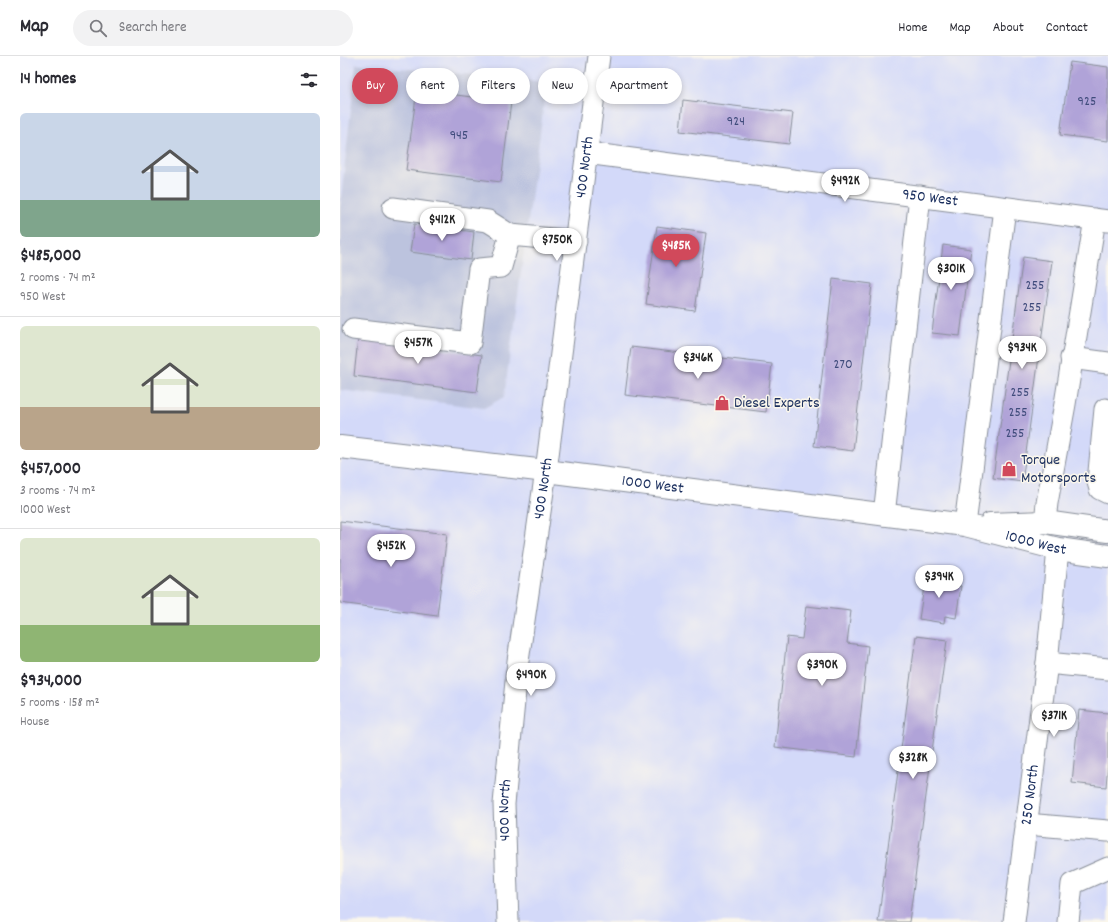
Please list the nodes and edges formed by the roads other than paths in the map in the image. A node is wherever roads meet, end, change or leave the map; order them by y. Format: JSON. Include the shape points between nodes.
{"nodes":[{"id":1,"x":599,"y":56,"type":"edge"},
{"id":2,"x":586,"y":153,"type":"junction"},
{"id":3,"x":920,"y":196,"type":"junction"},
{"id":4,"x":393,"y":208,"type":"dead end"},
{"id":5,"x":1005,"y":208,"type":"junction"},
{"id":6,"x":1101,"y":220,"type":"edge"},
{"id":7,"x":510,"y":235,"type":"junction"},
{"id":8,"x":576,"y":241,"type":"junction"},
{"id":9,"x":353,"y":329,"type":"dead end"},
{"id":10,"x":1071,"y":358,"type":"junction"},
{"id":11,"x":1108,"y":363,"type":"edge"},
{"id":12,"x":1105,"y":409,"type":"dead end"},
{"id":13,"x":340,"y":447,"type":"edge"},
{"id":14,"x":546,"y":471,"type":"junction"},
{"id":15,"x":1108,"y":493,"type":"edge"},
{"id":16,"x":884,"y":515,"type":"junction"},
{"id":17,"x":1045,"y":522,"type":"junction"},
{"id":18,"x":965,"y":525,"type":"junction"},
{"id":19,"x":1108,"y":531,"type":"edge"},
{"id":20,"x":1058,"y":549,"type":"junction"},
{"id":21,"x":1108,"y":556,"type":"edge"},
{"id":22,"x":1047,"y":663,"type":"junction"},
{"id":23,"x":1108,"y":669,"type":"edge"},
{"id":24,"x":1026,"y":824,"type":"junction"},
{"id":25,"x":1108,"y":831,"type":"edge"},
{"id":26,"x":1108,"y":868,"type":"edge"},
{"id":27,"x":508,"y":922,"type":"edge"},
{"id":28,"x":1014,"y":922,"type":"edge"},
{"id":29,"x":1068,"y":922,"type":"edge"}],
"edges":[{"from":1,"to":2,"type":"street","name":"400 North"},
{"from":2,"to":3,"type":"street","name":"950 West"},
{"from":2,"to":8,"type":"street","name":"400 North"},
{"from":3,"to":5,"type":"street","name":"950 West"},
{"from":3,"to":16,"type":"street"},
{"from":4,"to":7,"type":"street","via":[[488,221]]},
{"from":5,"to":6,"type":"street","name":"950 West"},
{"from":5,"to":18,"type":"street"},
{"from":6,"to":10,"type":"street"},
{"from":7,"to":8,"type":"street"},
{"from":7,"to":9,"type":"street","via":[[501,267],[479,269],[470,343]]},
{"from":8,"to":14,"type":"street","name":"400 North"},
{"from":10,"to":11,"type":"street"},
{"from":10,"to":17,"type":"street"},
{"from":12,"to":15,"type":"street","via":[[1098,482],[1100,489]]},
{"from":13,"to":14,"type":"main road","name":"1000 West"},
{"from":14,"to":16,"type":"main road","name":"1000 West"},
{"from":14,"to":27,"type":"street","name":"400 North","via":[[518,661],[504,804]]},
{"from":16,"to":18,"type":"main road","name":"1000 West"},
{"from":17,"to":18,"type":"main road","name":"1000 West"},
{"from":17,"to":19,"type":"main road","name":"1000 West"},
{"from":18,"to":20,"type":"main road","name":"1000 West"},
{"from":20,"to":21,"type":"main road","name":"1000 West"},
{"from":20,"to":22,"type":"street","name":"250 North"},
{"from":22,"to":23,"type":"street"},
{"from":22,"to":24,"type":"street","name":"250 North"},
{"from":24,"to":25,"type":"street"},
{"from":24,"to":28,"type":"street","name":"250 North"},
{"from":26,"to":29,"type":"street","via":[[1072,884]]}]}
